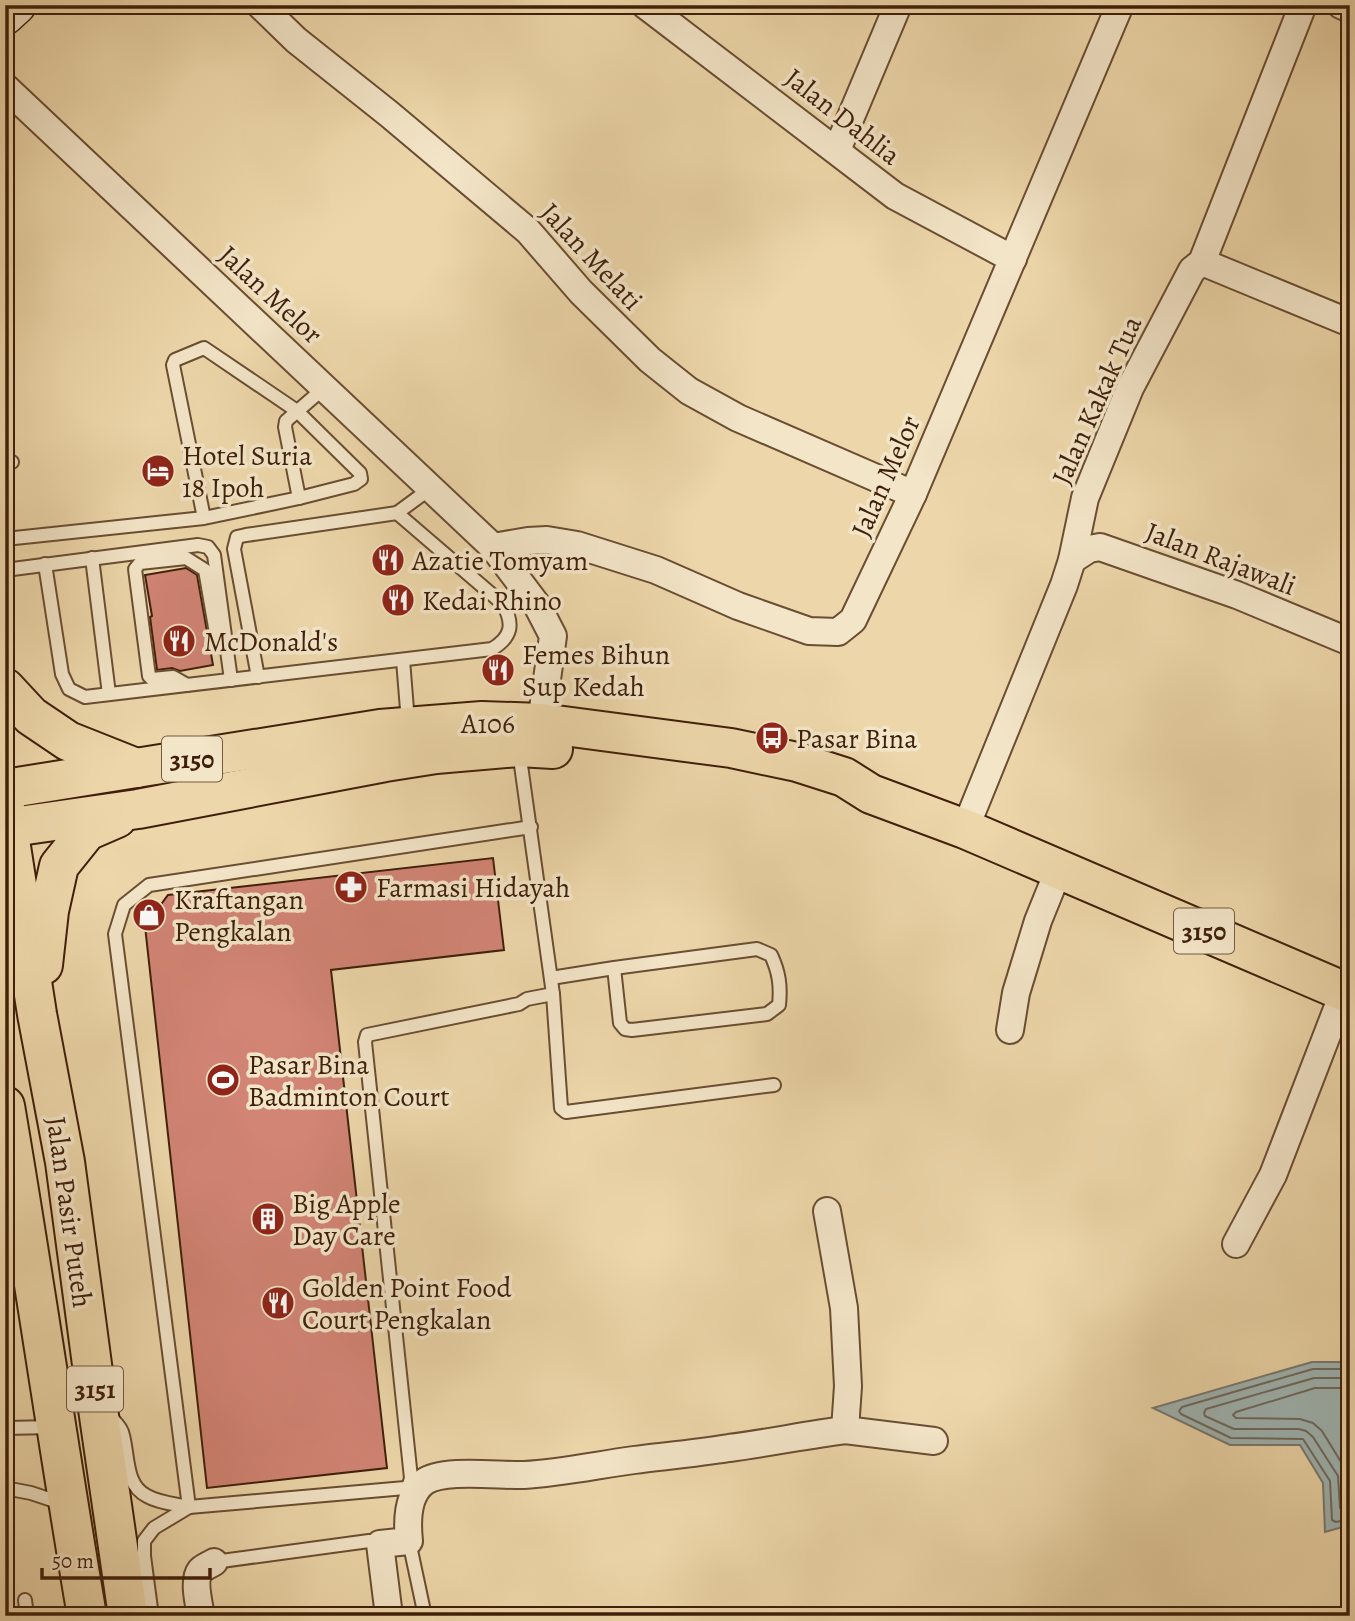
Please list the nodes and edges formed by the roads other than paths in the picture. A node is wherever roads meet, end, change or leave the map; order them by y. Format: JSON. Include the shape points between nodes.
{"nodes":[{"id":1,"x":17,"y":5,"type":"edge"},
{"id":2,"x":260,"y":5,"type":"edge"},
{"id":3,"x":898,"y":5,"type":"edge"},
{"id":4,"x":1120,"y":5,"type":"edge"},
{"id":5,"x":1303,"y":5,"type":"edge"},
{"id":6,"x":1341,"y":5,"type":"edge"},
{"id":7,"x":651,"y":7,"type":"edge"},
{"id":8,"x":1350,"y":9,"type":"edge"},
{"id":9,"x":5,"y":16,"type":"edge"},
{"id":10,"x":5,"y":87,"type":"edge"},
{"id":11,"x":837,"y":150,"type":"junction"},
{"id":12,"x":1013,"y":260,"type":"junction"},
{"id":13,"x":1202,"y":262,"type":"junction"},
{"id":14,"x":1350,"y":323,"type":"edge"},
{"id":15,"x":324,"y":388,"type":"junction"},
{"id":16,"x":297,"y":411,"type":"junction"},
{"id":17,"x":431,"y":488,"type":"junction"},
{"id":18,"x":913,"y":494,"type":"junction"},
{"id":19,"x":299,"y":498,"type":"junction"},
{"id":20,"x":397,"y":513,"type":"junction"},
{"id":21,"x":205,"y":518,"type":"junction"},
{"id":22,"x":5,"y":539,"type":"edge"},
{"id":23,"x":493,"y":547,"type":"junction"},
{"id":24,"x":92,"y":558,"type":"junction"},
{"id":25,"x":1072,"y":560,"type":"junction"},
{"id":26,"x":45,"y":564,"type":"junction"},
{"id":27,"x":5,"y":570,"type":"edge"},
{"id":28,"x":1350,"y":642,"type":"edge"},
{"id":29,"x":227,"y":651,"type":"junction"},
{"id":30,"x":403,"y":660,"type":"junction"},
{"id":31,"x":258,"y":677,"type":"junction"},
{"id":32,"x":231,"y":680,"type":"junction"},
{"id":33,"x":188,"y":685,"type":"junction"},
{"id":34,"x":5,"y":688,"type":"edge"},
{"id":35,"x":109,"y":694,"type":"junction"},
{"id":36,"x":427,"y":735,"type":"junction"},
{"id":37,"x":530,"y":735,"type":"junction"},
{"id":38,"x":136,"y":768,"type":"junction"},
{"id":39,"x":5,"y":789,"type":"edge"},
{"id":40,"x":138,"y":809,"type":"junction"},
{"id":41,"x":6,"y":821,"type":"edge"},
{"id":42,"x":531,"y":827,"type":"junction"},
{"id":43,"x":965,"y":829,"type":"junction"},
{"id":44,"x":1059,"y":869,"type":"junction"},
{"id":45,"x":614,"y":968,"type":"junction"},
{"id":46,"x":551,"y":978,"type":"junction"},
{"id":47,"x":1347,"y":992,"type":"edge"},
{"id":48,"x":553,"y":994,"type":"junction"},
{"id":49,"x":37,"y":1014,"type":"junction"},
{"id":50,"x":1010,"y":1030,"type":"dead end"},
{"id":51,"x":774,"y":1085,"type":"dead end"},
{"id":52,"x":5,"y":1106,"type":"edge"},
{"id":53,"x":827,"y":1211,"type":"dead end"},
{"id":54,"x":1236,"y":1244,"type":"dead end"},
{"id":55,"x":97,"y":1402,"type":"junction"},
{"id":56,"x":56,"y":1427,"type":"junction"},
{"id":57,"x":5,"y":1428,"type":"edge"},
{"id":58,"x":845,"y":1430,"type":"junction"},
{"id":59,"x":934,"y":1441,"type":"dead end"},
{"id":60,"x":5,"y":1488,"type":"edge"},
{"id":61,"x":68,"y":1505,"type":"junction"},
{"id":62,"x":189,"y":1507,"type":"junction"},
{"id":63,"x":409,"y":1541,"type":"junction"},
{"id":64,"x":380,"y":1544,"type":"junction"},
{"id":65,"x":214,"y":1562,"type":"joint"},
{"id":66,"x":25,"y":1600,"type":"dead end"},
{"id":67,"x":27,"y":1616,"type":"edge"},
{"id":68,"x":87,"y":1616,"type":"edge"},
{"id":69,"x":128,"y":1616,"type":"edge"},
{"id":70,"x":152,"y":1616,"type":"edge"},
{"id":71,"x":201,"y":1616,"type":"edge"},
{"id":72,"x":388,"y":1616,"type":"edge"},
{"id":73,"x":425,"y":1616,"type":"edge"}],
"edges":[{"from":1,"to":9,"type":"street"},
{"from":2,"to":18,"type":"street","name":"Jalan Melati","via":[[296,40],[528,231],[630,341],[690,391],[738,418]]},
{"from":3,"to":11,"type":"street"},
{"from":4,"to":12,"type":"street","name":"Jalan Melor"},
{"from":5,"to":13,"type":"street","name":"Jalan Kakak Tua"},
{"from":6,"to":8,"type":"street"},
{"from":7,"to":11,"type":"street","name":"Jalan Dahlia"},
{"from":10,"to":15,"type":"street","name":"Jalan Melor"},
{"from":11,"to":12,"type":"street","name":"Jalan Dahlia","via":[[895,195]]},
{"from":12,"to":18,"type":"street","name":"Jalan Melor"},
{"from":13,"to":14,"type":"street"},
{"from":13,"to":25,"type":"street","name":"Jalan Kakak Tua","via":[[1192,270],[1130,388],[1085,498]]},
{"from":15,"to":16,"type":"lane"},
{"from":15,"to":17,"type":"street","name":"Jalan Melor"},
{"from":16,"to":19,"type":"lane","via":[[285,427]]},
{"from":16,"to":19,"type":"lane","via":[[361,479]]},
{"from":16,"to":21,"type":"lane","via":[[206,348],[173,362]]},
{"from":17,"to":20,"type":"lane"},
{"from":17,"to":23,"type":"street","name":"Jalan Melor"},
{"from":18,"to":23,"type":"street","name":"Jalan Melor","via":[[853,620],[838,632],[808,631],[656,570],[577,545],[547,540]]},
{"from":19,"to":21,"type":"lane"},
{"from":20,"to":30,"type":"lane","via":[[503,604],[510,616],[505,641],[492,649]]},
{"from":20,"to":31,"type":"lane","via":[[237,537],[234,548]]},
{"from":21,"to":22,"type":"lane"},
{"from":23,"to":37,"type":"street","name":"Jalan Melor","via":[[537,605],[553,635]]},
{"from":24,"to":26,"type":"lane"},
{"from":24,"to":29,"type":"lane","via":[[208,547],[214,555]]},
{"from":24,"to":35,"type":"lane"},
{"from":25,"to":28,"type":"street","name":"Jalan Rajawali","via":[[1100,547],[1237,595]]},
{"from":25,"to":43,"type":"street","name":"Jalan Kakak Tua"},
{"from":26,"to":27,"type":"lane"},
{"from":26,"to":35,"type":"lane","via":[[68,689],[85,696]]},
{"from":29,"to":32,"type":"lane"},
{"from":29,"to":33,"type":"lane","via":[[218,642],[205,570],[186,558],[140,563],[135,569],[149,676],[152,680],[173,677]]},
{"from":30,"to":31,"type":"lane"},
{"from":30,"to":36,"type":"lane"},
{"from":31,"to":32,"type":"lane"},
{"from":32,"to":33,"type":"lane"},
{"from":33,"to":35,"type":"lane"},
{"from":34,"to":38,"type":"main road","via":[[31,716],[68,741]]},
{"from":36,"to":37,"type":"main road","name":"A106","number":"3150","via":[[482,721]]},
{"from":36,"to":38,"type":"main road","number":"3150","via":[[380,729]]},
{"from":36,"to":40,"type":"main road","number":"3150","via":[[385,762]]},
{"from":37,"to":42,"type":"lane"},
{"from":37,"to":43,"type":"main road","number":"3150","via":[[730,762],[871,794]]},
{"from":38,"to":39,"type":"main road","number":"3150"},
{"from":40,"to":41,"type":"main road","number":"3150"},
{"from":40,"to":49,"type":"main road","via":[[87,831],[59,866]]},
{"from":41,"to":49,"type":"main road","name":"Jalan Pasir Puteh","number":"3151"},
{"from":42,"to":46,"type":"lane"},
{"from":42,"to":62,"type":"lane","via":[[149,885],[124,905],[116,934]]},
{"from":43,"to":44,"type":"main road","number":"3150"},
{"from":44,"to":47,"type":"main road","number":"3150"},
{"from":44,"to":50,"type":"street","via":[[1016,993]]},
{"from":45,"to":45,"type":"lane","via":[[620,1023],[625,1029],[767,1014],[779,1005],[778,971],[771,955],[757,949]]},
{"from":45,"to":46,"type":"lane"},
{"from":46,"to":48,"type":"lane"},
{"from":47,"to":54,"type":"street","via":[[1273,1175]]},
{"from":48,"to":51,"type":"lane","via":[[561,1108],[566,1112]]},
{"from":48,"to":62,"type":"lane","via":[[367,1035],[409,1485]]},
{"from":49,"to":55,"type":"main road","name":"Jalan Pasir Puteh","number":"3151","via":[[65,1162]]},
{"from":52,"to":56,"type":"main road","name":"Jalan Pasir Puteh","number":"3151"},
{"from":53,"to":58,"type":"street","via":[[844,1308]]},
{"from":55,"to":62,"type":"lane","via":[[122,1429],[138,1490]]},
{"from":55,"to":69,"type":"main road","name":"Jalan Pasir Puteh","number":"3151"},
{"from":56,"to":57,"type":"lane"},
{"from":56,"to":61,"type":"main road","name":"Jalan Pasir Puteh","number":"3151"},
{"from":58,"to":59,"type":"street"},
{"from":58,"to":63,"type":"street","via":[[579,1470],[439,1475],[417,1489],[407,1521]]},
{"from":60,"to":61,"type":"lane"},
{"from":61,"to":68,"type":"main road","name":"Jalan Pasir Puteh","number":"3151"},
{"from":62,"to":70,"type":"lane","via":[[153,1528],[144,1541]]},
{"from":63,"to":64,"type":"street"},
{"from":63,"to":73,"type":"lane"},
{"from":64,"to":65,"type":"lane","via":[[369,1541]]},
{"from":64,"to":72,"type":"street"},
{"from":65,"to":71,"type":"street","via":[[197,1576]]},
{"from":66,"to":67,"type":"lane"}]}
